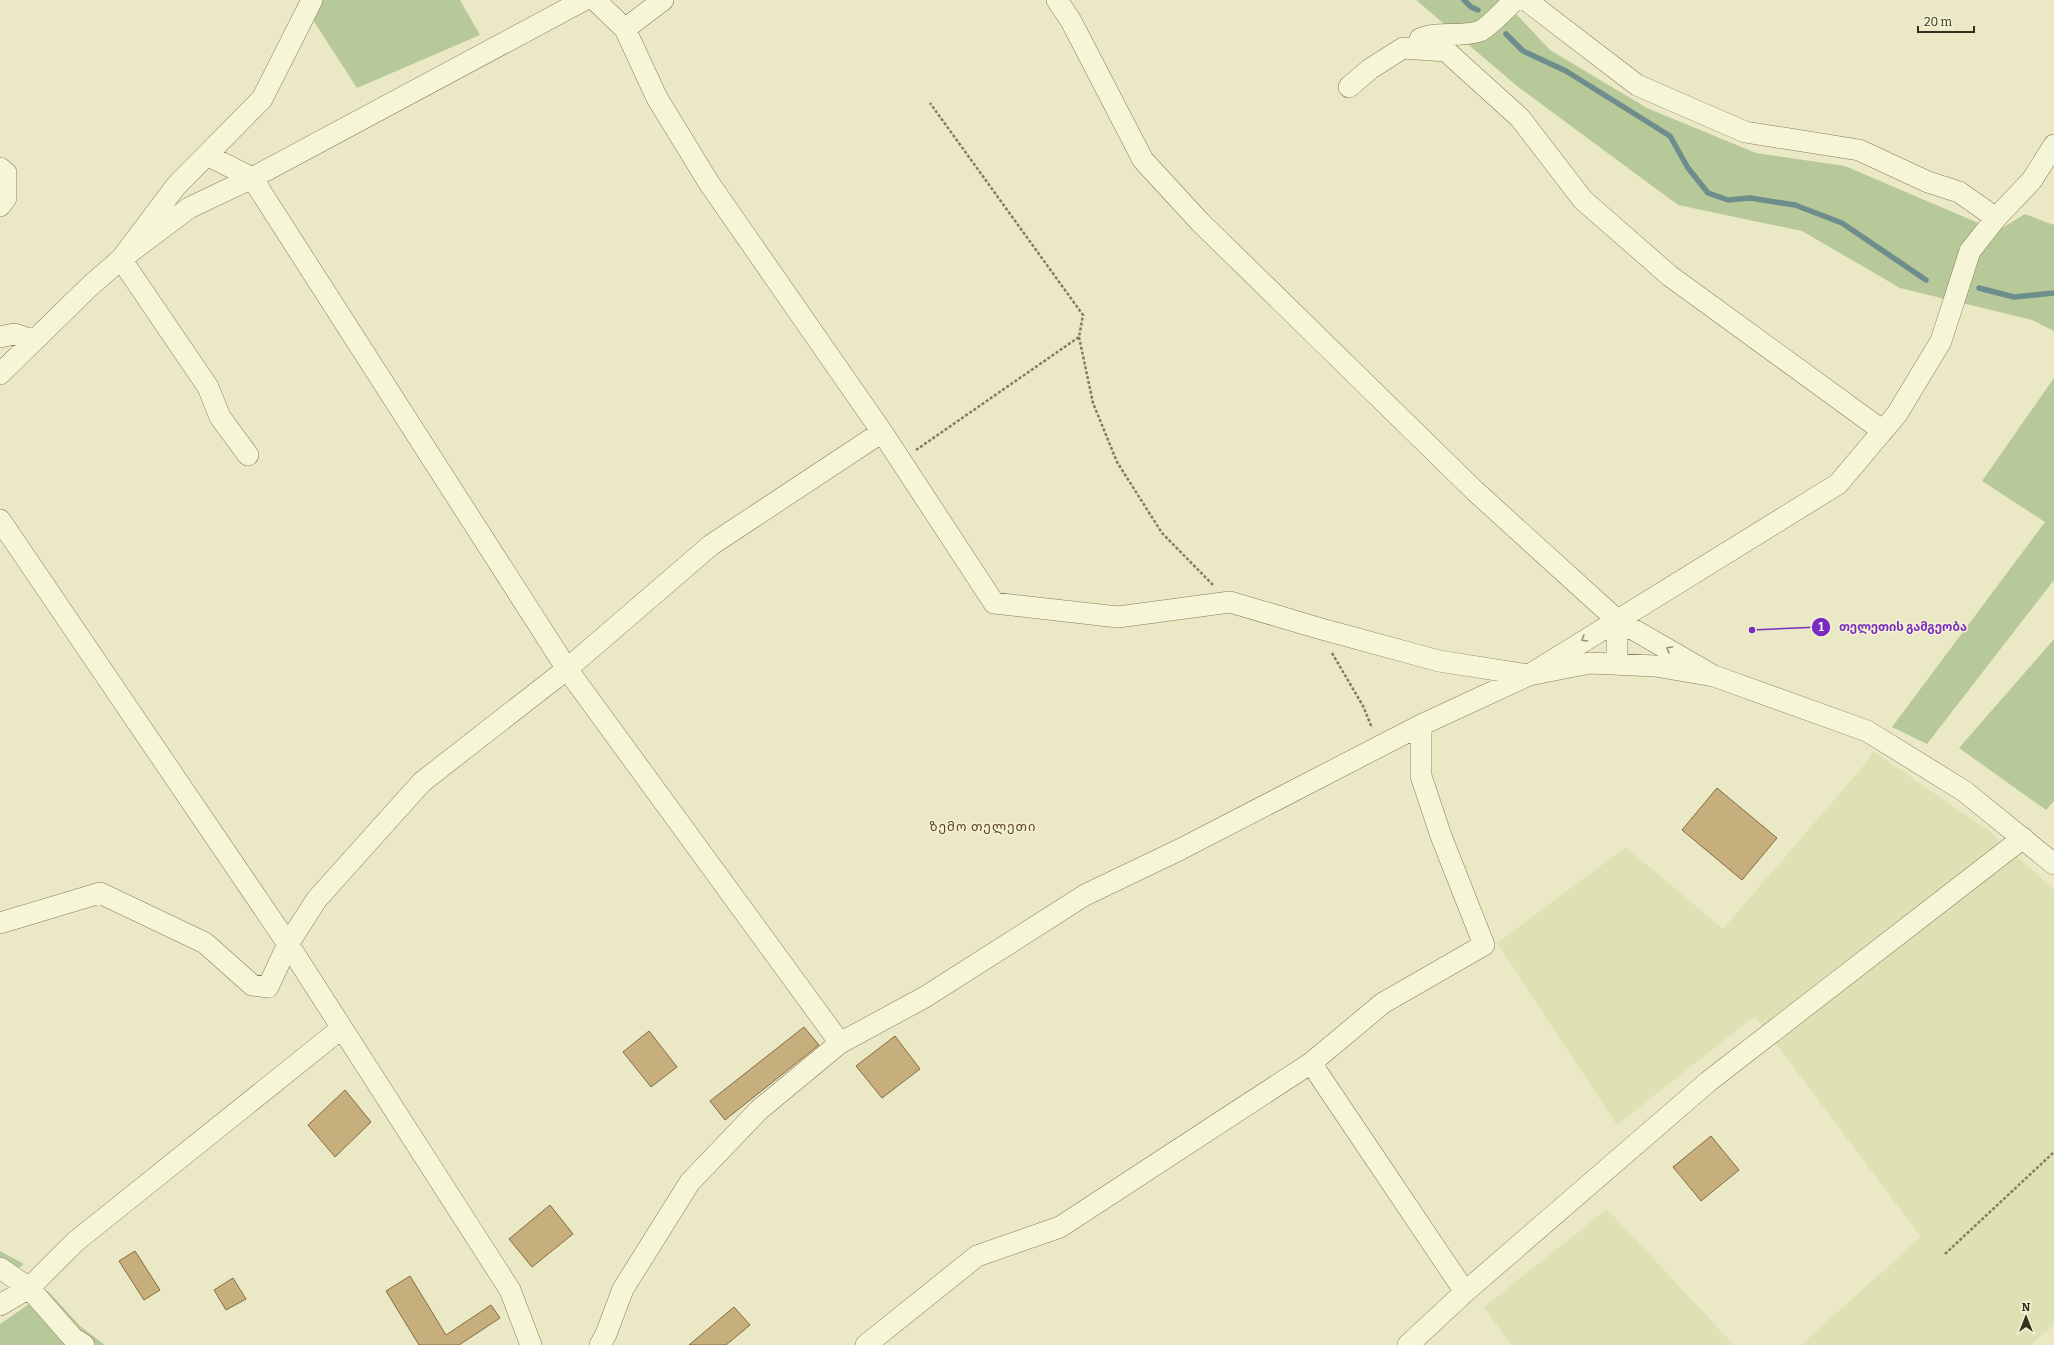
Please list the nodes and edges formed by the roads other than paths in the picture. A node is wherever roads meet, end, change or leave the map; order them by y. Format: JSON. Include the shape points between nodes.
{"nodes":[{"id":1,"x":312,"y":0,"type":"edge"},
{"id":2,"x":584,"y":0,"type":"edge"},
{"id":3,"x":595,"y":0,"type":"edge"},
{"id":4,"x":663,"y":0,"type":"edge"},
{"id":5,"x":1057,"y":0,"type":"edge"},
{"id":6,"x":1515,"y":0,"type":"edge"},
{"id":7,"x":1526,"y":0,"type":"edge"},
{"id":8,"x":625,"y":29,"type":"junction"},
{"id":9,"x":1403,"y":48,"type":"junction"},
{"id":10,"x":1349,"y":87,"type":"dead end"},
{"id":11,"x":2054,"y":145,"type":"edge"},
{"id":12,"x":206,"y":155,"type":"junction"},
{"id":13,"x":0,"y":168,"type":"edge"},
{"id":14,"x":252,"y":178,"type":"junction"},
{"id":15,"x":0,"y":206,"type":"edge"},
{"id":16,"x":1996,"y":218,"type":"junction"},
{"id":17,"x":121,"y":259,"type":"junction"},
{"id":18,"x":0,"y":337,"type":"edge"},
{"id":19,"x":33,"y":340,"type":"junction"},
{"id":20,"x":0,"y":374,"type":"edge"},
{"id":21,"x":1884,"y":431,"type":"junction"},
{"id":22,"x":882,"y":432,"type":"junction"},
{"id":23,"x":248,"y":455,"type":"dead end"},
{"id":24,"x":0,"y":520,"type":"edge"},
{"id":25,"x":1618,"y":620,"type":"junction"},
{"id":26,"x":1617,"y":664,"type":"junction"},
{"id":27,"x":567,"y":669,"type":"junction"},
{"id":28,"x":1528,"y":675,"type":"junction"},
{"id":29,"x":1714,"y":676,"type":"junction"},
{"id":30,"x":1421,"y":725,"type":"junction"},
{"id":31,"x":2023,"y":838,"type":"junction"},
{"id":32,"x":2054,"y":864,"type":"edge"},
{"id":33,"x":0,"y":923,"type":"edge"},
{"id":34,"x":288,"y":944,"type":"junction"},
{"id":35,"x":342,"y":1028,"type":"junction"},
{"id":36,"x":840,"y":1042,"type":"junction"},
{"id":37,"x":1311,"y":1063,"type":"junction"},
{"id":38,"x":0,"y":1268,"type":"edge"},
{"id":39,"x":29,"y":1288,"type":"junction"},
{"id":40,"x":1465,"y":1292,"type":"junction"},
{"id":41,"x":0,"y":1306,"type":"edge"},
{"id":42,"x":84,"y":1345,"type":"edge"},
{"id":43,"x":531,"y":1345,"type":"edge"},
{"id":44,"x":600,"y":1345,"type":"edge"},
{"id":45,"x":866,"y":1345,"type":"edge"},
{"id":46,"x":1408,"y":1345,"type":"edge"}],
"edges":[{"from":1,"to":12,"type":"street","via":[[262,99]]},
{"from":2,"to":14,"type":"street"},
{"from":3,"to":8,"type":"street"},
{"from":4,"to":8,"type":"street"},
{"from":5,"to":25,"type":"street","via":[[1071,21],[1143,160],[1200,222],[1469,486]]},
{"from":6,"to":9,"type":"street","via":[[1481,30],[1449,36],[1428,36]]},
{"from":7,"to":16,"type":"street","via":[[1638,85],[1745,132],[1859,150],[1928,182],[1959,192]]},
{"from":8,"to":22,"type":"street","via":[[657,98],[709,183]]},
{"from":9,"to":10,"type":"street","via":[[1370,69]]},
{"from":9,"to":21,"type":"street","via":[[1446,51],[1520,118],[1583,200],[1670,276]]},
{"from":11,"to":16,"type":"street","via":[[2032,180]]},
{"from":12,"to":14,"type":"street"},
{"from":12,"to":17,"type":"street","via":[[176,186]]},
{"from":13,"to":15,"type":"street","via":[[6,173],[6,198]]},
{"from":14,"to":17,"type":"street","via":[[189,208]]},
{"from":14,"to":27,"type":"street"},
{"from":16,"to":21,"type":"street","via":[[1970,251],[1941,341]]},
{"from":17,"to":19,"type":"street"},
{"from":17,"to":23,"type":"street","via":[[208,387],[220,417]]},
{"from":18,"to":19,"type":"street","via":[[14,334]]},
{"from":19,"to":20,"type":"street"},
{"from":21,"to":25,"type":"street","via":[[1838,484]]},
{"from":22,"to":27,"type":"street","via":[[711,545]]},
{"from":22,"to":28,"type":"street","via":[[994,603],[1118,617],[1230,602],[1439,661]]},
{"from":24,"to":34,"type":"street"},
{"from":25,"to":26,"type":"street"},
{"from":25,"to":28,"type":"street","one_way":true},
{"from":29,"to":25,"type":"street","one_way":true},
{"from":26,"to":28,"type":"street","via":[[1590,663]]},
{"from":26,"to":29,"type":"street","via":[[1655,666]]},
{"from":27,"to":34,"type":"street","via":[[422,782],[317,900]]},
{"from":27,"to":36,"type":"street"},
{"from":28,"to":30,"type":"street"},
{"from":29,"to":31,"type":"street","via":[[1867,731],[1964,791]]},
{"from":30,"to":36,"type":"street","via":[[1179,850],[1085,895],[925,997]]},
{"from":30,"to":37,"type":"street","via":[[1421,776],[1441,836],[1484,945],[1383,1003]]},
{"from":31,"to":32,"type":"street"},
{"from":31,"to":40,"type":"street","via":[[1709,1081]]},
{"from":33,"to":34,"type":"street","via":[[100,893],[205,943],[252,985],[268,987]]},
{"from":34,"to":35,"type":"street"},
{"from":35,"to":39,"type":"street","via":[[75,1242]]},
{"from":35,"to":43,"type":"street","via":[[510,1290]]},
{"from":36,"to":44,"type":"street","via":[[759,1110],[690,1182],[623,1289]]},
{"from":37,"to":40,"type":"street"},
{"from":37,"to":45,"type":"street","via":[[1060,1227],[977,1256]]},
{"from":38,"to":39,"type":"street"},
{"from":39,"to":41,"type":"street"},
{"from":39,"to":42,"type":"street","via":[[73,1338]]},
{"from":40,"to":46,"type":"street"}]}
